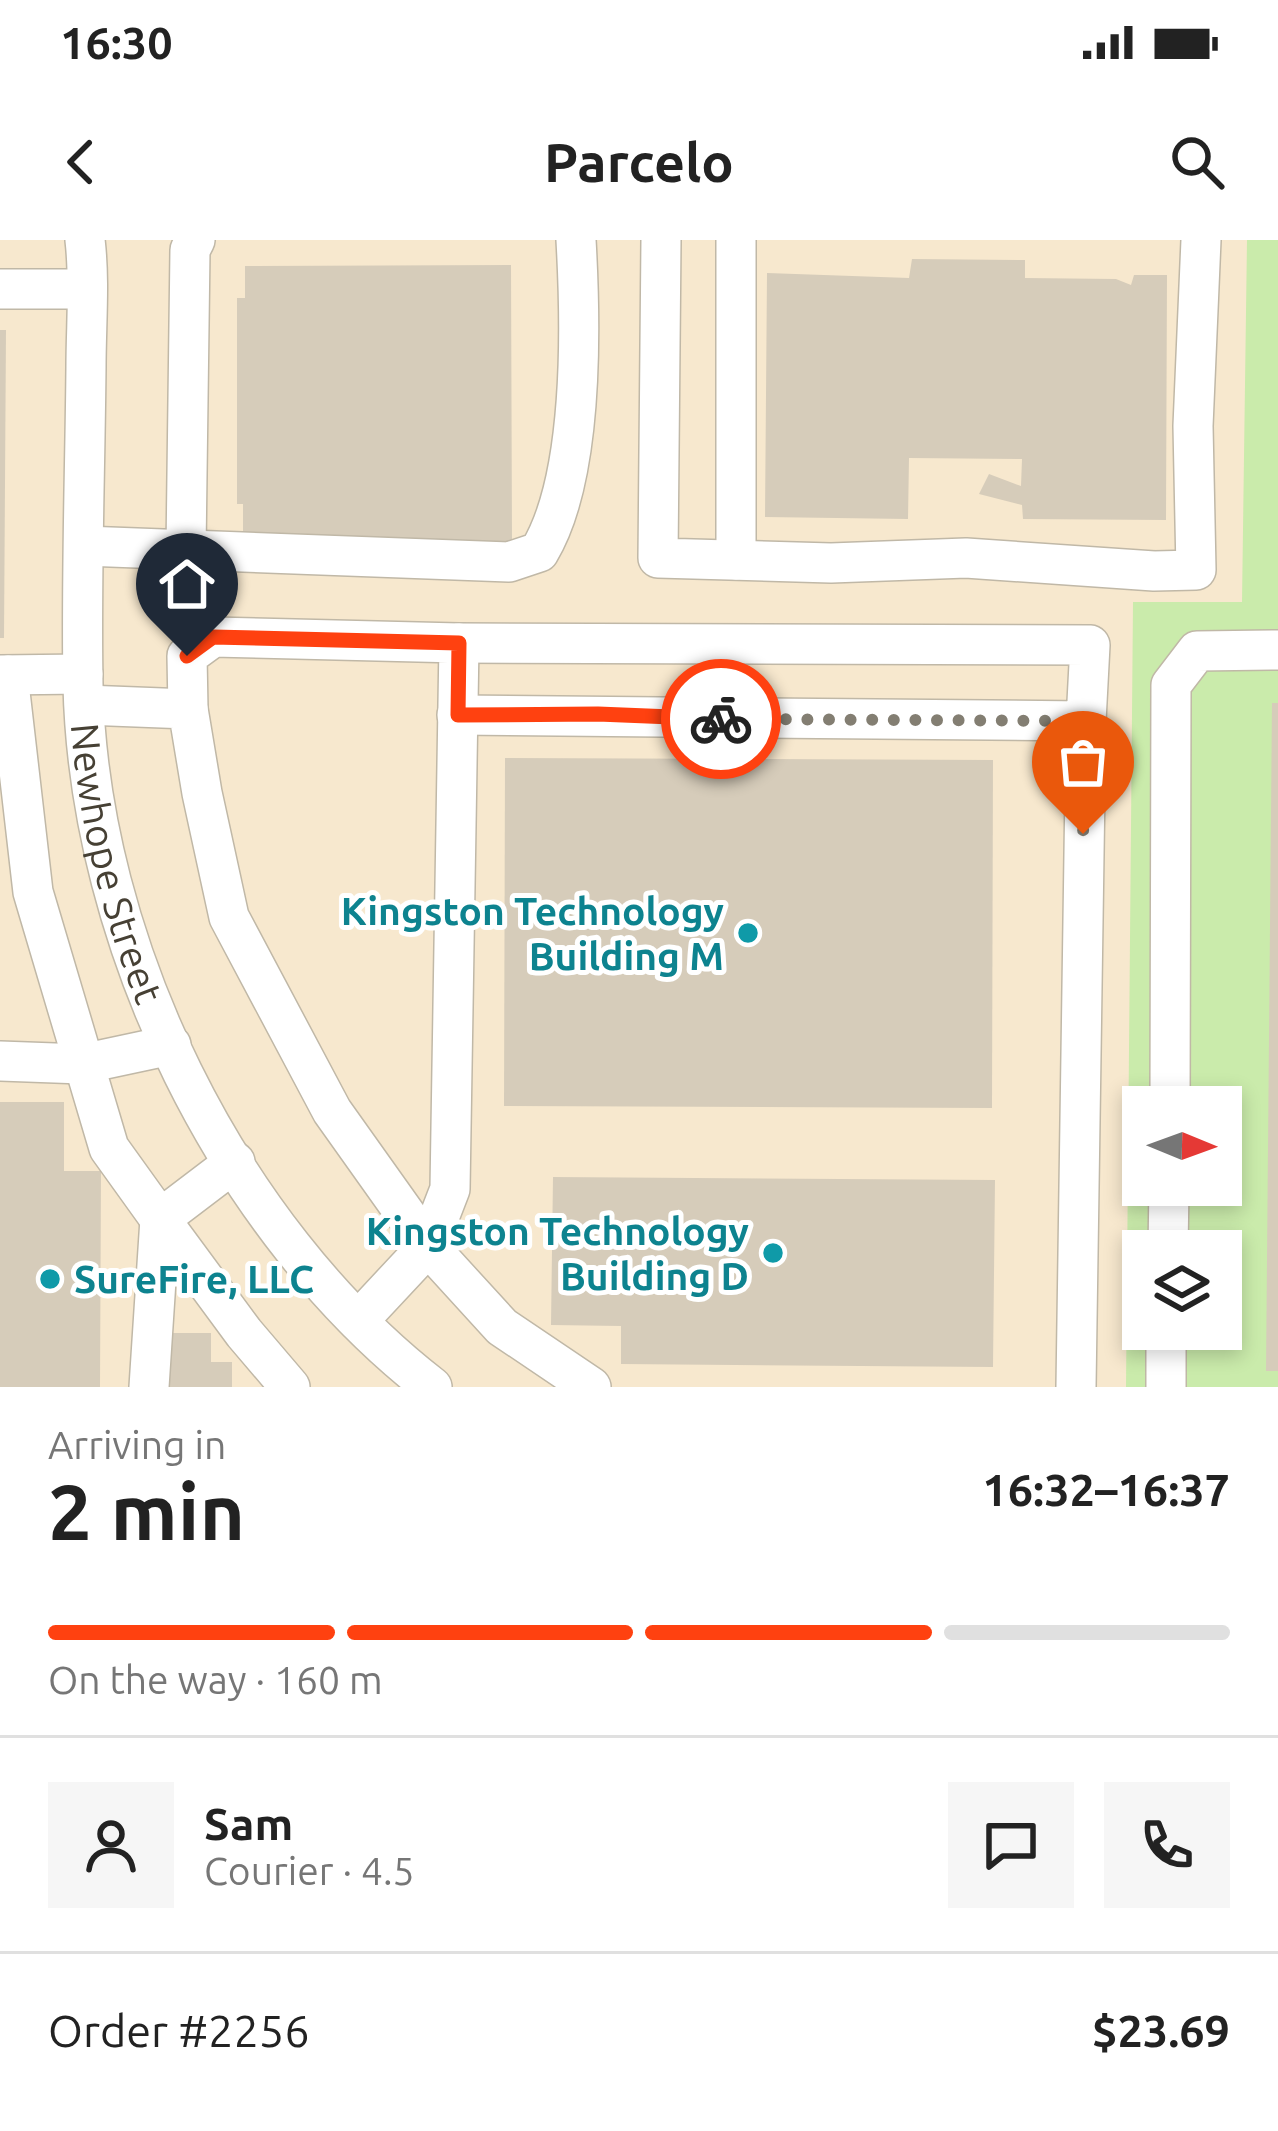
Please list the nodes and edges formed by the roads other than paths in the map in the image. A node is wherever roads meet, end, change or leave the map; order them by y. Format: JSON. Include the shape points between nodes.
{"nodes":[{"id":1,"x":85,"y":240,"type":"edge"},
{"id":2,"x":195,"y":240,"type":"edge"},
{"id":3,"x":576,"y":240,"type":"edge"},
{"id":4,"x":661,"y":240,"type":"edge"},
{"id":5,"x":736,"y":240,"type":"edge"},
{"id":6,"x":1201,"y":240,"type":"edge"},
{"id":7,"x":0,"y":289,"type":"edge"},
{"id":8,"x":86,"y":290,"type":"junction"},
{"id":9,"x":84,"y":546,"type":"junction"},
{"id":10,"x":187,"y":550,"type":"junction"},
{"id":11,"x":736,"y":560,"type":"junction"},
{"id":12,"x":459,"y":643,"type":"junction"},
{"id":13,"x":1278,"y":650,"type":"edge"},
{"id":14,"x":4,"y":675,"type":"edge"},
{"id":15,"x":84,"y":689,"type":"junction"},
{"id":16,"x":188,"y":709,"type":"junction"},
{"id":17,"x":458,"y":715,"type":"junction"},
{"id":18,"x":1087,"y":721,"type":"junction"},
{"id":19,"x":171,"y":1045,"type":"junction"},
{"id":20,"x":0,"y":1061,"type":"edge"},
{"id":21,"x":82,"y":1064,"type":"junction"},
{"id":22,"x":1170,"y":1086,"type":"edge"},
{"id":23,"x":235,"y":1162,"type":"junction"},
{"id":24,"x":160,"y":1219,"type":"junction"},
{"id":25,"x":428,"y":1246,"type":"junction"},
{"id":26,"x":358,"y":1321,"type":"junction"},
{"id":27,"x":1166,"y":1350,"type":"edge"},
{"id":28,"x":427,"y":1386,"type":"edge"},
{"id":29,"x":149,"y":1387,"type":"edge"},
{"id":30,"x":290,"y":1387,"type":"edge"},
{"id":31,"x":591,"y":1387,"type":"edge"},
{"id":32,"x":1076,"y":1387,"type":"edge"},
{"id":33,"x":1166,"y":1387,"type":"edge"}],
"edges":[{"from":1,"to":8,"type":"street","name":"Newhope Street"},
{"from":2,"to":10,"type":"street"},
{"from":3,"to":10,"type":"street","via":[[570,467],[556,524],[539,552],[508,562]]},
{"from":4,"to":11,"type":"street","via":[[658,558]]},
{"from":5,"to":11,"type":"street"},
{"from":6,"to":11,"type":"street","via":[[1196,570],[966,558]]},
{"from":7,"to":8,"type":"street"},
{"from":8,"to":9,"type":"street","name":"Newhope Street"},
{"from":9,"to":10,"type":"street"},
{"from":9,"to":15,"type":"street","name":"Newhope Street"},
{"from":12,"to":16,"type":"street","via":[[213,637],[187,656]]},
{"from":12,"to":17,"type":"street"},
{"from":12,"to":18,"type":"street","via":[[1090,645]]},
{"from":13,"to":22,"type":"street","via":[[1197,651],[1171,686]]},
{"from":14,"to":15,"type":"street"},
{"from":14,"to":21,"type":"street","via":[[33,892]]},
{"from":15,"to":16,"type":"street"},
{"from":15,"to":19,"type":"street","name":"Newhope Street","via":[[95,800],[119,909]]},
{"from":16,"to":25,"type":"street","via":[[229,917],[332,1111]]},
{"from":17,"to":18,"type":"street"},
{"from":17,"to":25,"type":"street","via":[[449,1189]]},
{"from":18,"to":32,"type":"street"},
{"from":19,"to":21,"type":"street"},
{"from":19,"to":23,"type":"street","name":"Newhope Street"},
{"from":20,"to":21,"type":"street"},
{"from":21,"to":24,"type":"street","via":[[110,1148]]},
{"from":23,"to":24,"type":"street"},
{"from":23,"to":26,"type":"street","name":"Newhope Street"},
{"from":24,"to":29,"type":"street"},
{"from":24,"to":30,"type":"street"},
{"from":25,"to":26,"type":"street"},
{"from":25,"to":31,"type":"street","via":[[502,1327]]},
{"from":26,"to":28,"type":"street","name":"Newhope Street"},
{"from":27,"to":33,"type":"street"}]}
